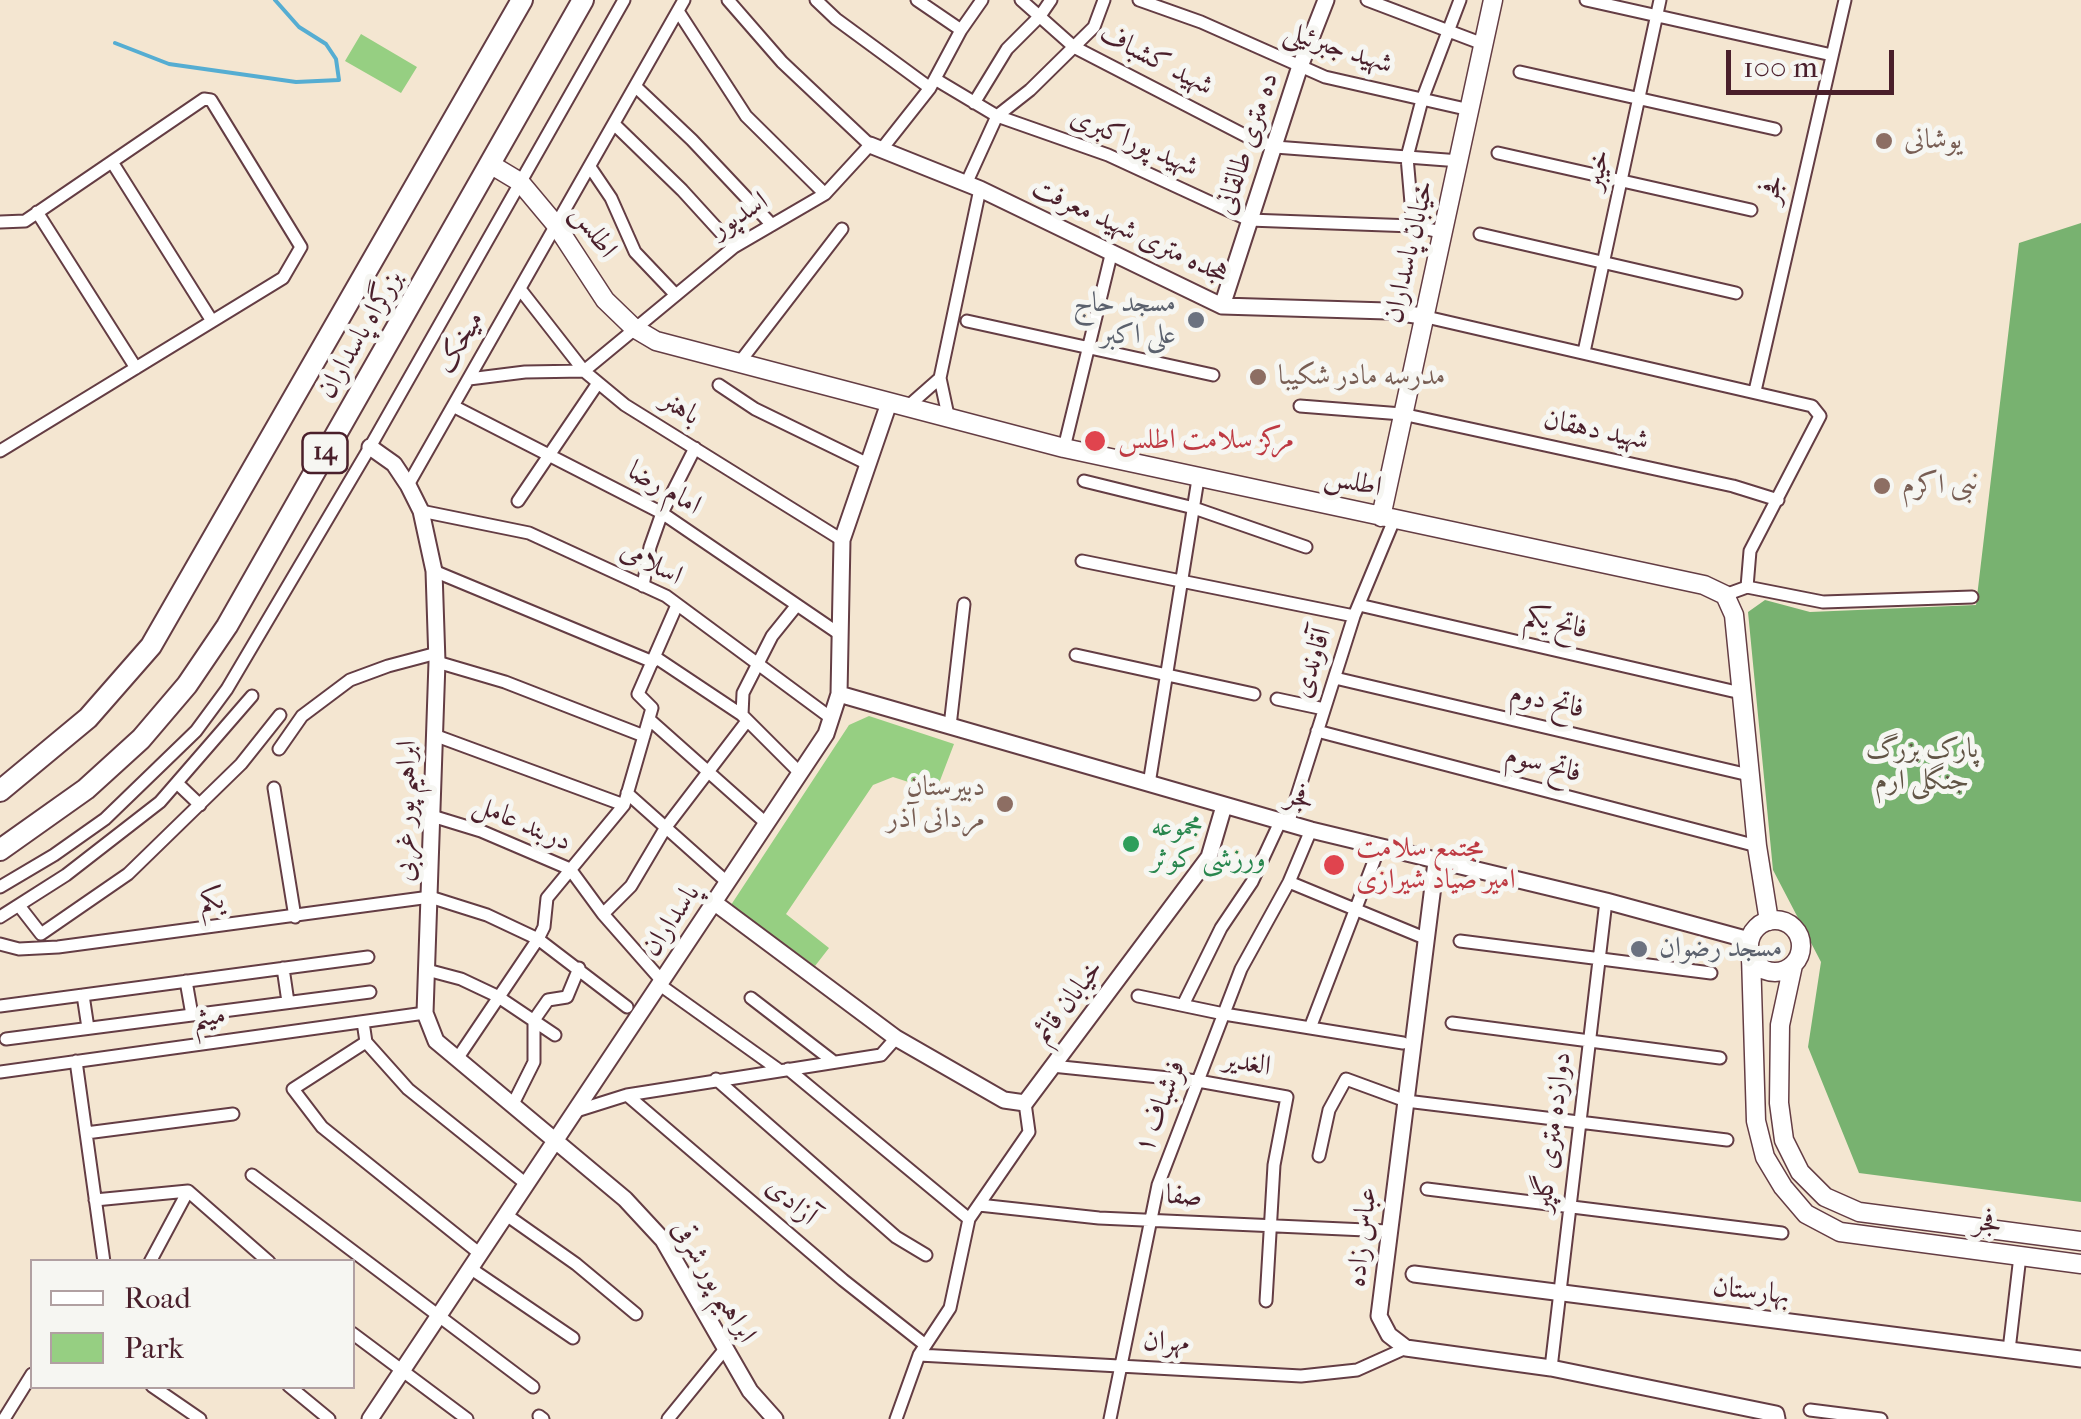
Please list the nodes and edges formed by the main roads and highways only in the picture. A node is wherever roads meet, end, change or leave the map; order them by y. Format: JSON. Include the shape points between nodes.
{"nodes":[{"id":1,"x":522,"y":0,"type":"edge"},
{"id":2,"x":583,"y":0,"type":"edge"},
{"id":3,"x":1492,"y":0,"type":"edge"},
{"id":4,"x":490,"y":164,"type":"junction"},
{"id":5,"x":1387,"y":518,"type":"junction"},
{"id":6,"x":0,"y":791,"type":"edge"},
{"id":7,"x":0,"y":850,"type":"edge"},
{"id":8,"x":1770,"y":920,"type":"junction"},
{"id":9,"x":1750,"y":948,"type":"junction"},
{"id":10,"x":1793,"y":965,"type":"junction"},
{"id":11,"x":2023,"y":1233,"type":"junction"},
{"id":12,"x":2081,"y":1241,"type":"edge"},
{"id":13,"x":2020,"y":1256,"type":"junction"},
{"id":14,"x":2081,"y":1264,"type":"edge"}],
"edges":[{"from":1,"to":6,"type":"highway","name":"بزرگراه پاسداران","number":"14","via":[[152,646],[88,718]]},
{"from":2,"to":4,"type":"highway","name":"بزرگراه پاسداران","number":"14"},
{"from":3,"to":5,"type":"main road","name":"خیابان پاسداران","via":[[1402,414]]},
{"from":4,"to":5,"type":"main road","name":"اطلس","via":[[520,182],[605,300],[656,340],[1064,448]]},
{"from":4,"to":7,"type":"highway","name":"بزرگراه پاسداران","number":"14","via":[[227,626],[186,685],[86,789]]},
{"from":5,"to":8,"type":"main road","name":"اطلس","via":[[1704,584],[1725,595],[1734,615],[1756,846]]},
{"from":8,"to":9,"type":"main road","via":[[1756,928]]},
{"from":8,"to":10,"type":"main road","via":[[1786,922],[1798,934],[1801,950]]},
{"from":9,"to":10,"type":"main road","via":[[1769,971]]},
{"from":9,"to":13,"type":"main road","name":"فجر","via":[[1756,1121],[1765,1157],[1794,1201],[1840,1232]]},
{"from":10,"to":11,"type":"main road","name":"فجر","via":[[1780,1025],[1779,1103],[1784,1140],[1800,1172],[1825,1197],[1859,1212]]},
{"from":11,"to":12,"type":"main road","name":"فجر"},
{"from":11,"to":13,"type":"main road"},
{"from":13,"to":14,"type":"main road","name":"فجر"}]}
